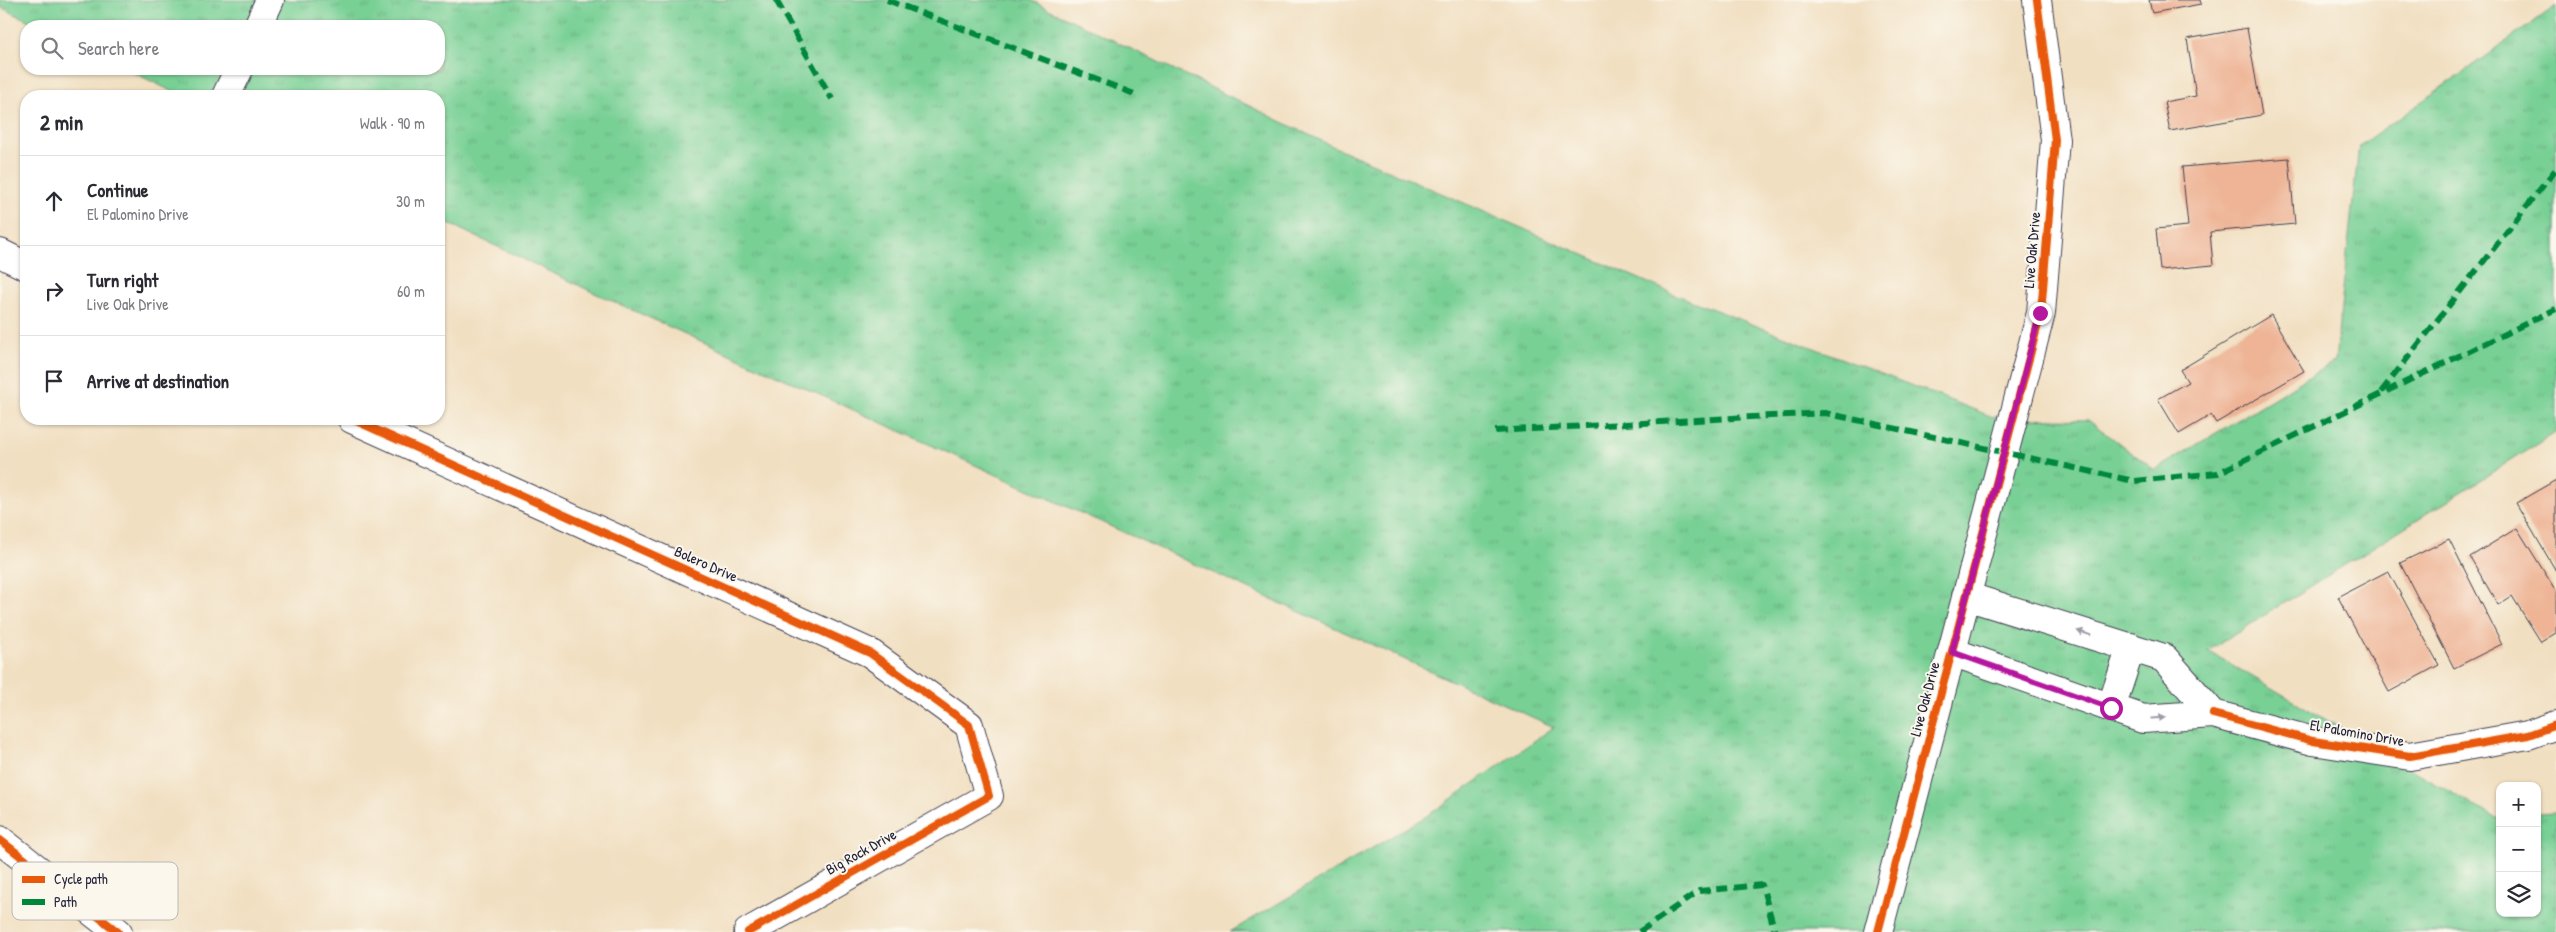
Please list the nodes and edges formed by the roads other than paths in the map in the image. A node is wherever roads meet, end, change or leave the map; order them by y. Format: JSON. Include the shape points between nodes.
{"nodes":[{"id":1,"x":270,"y":0,"type":"edge"},
{"id":2,"x":2037,"y":0,"type":"edge"},
{"id":3,"x":261,"y":20,"type":"edge"},
{"id":4,"x":236,"y":75,"type":"edge"},
{"id":5,"x":229,"y":90,"type":"edge"},
{"id":6,"x":0,"y":253,"type":"edge"},
{"id":7,"x":20,"y":263,"type":"edge"},
{"id":8,"x":365,"y":425,"type":"edge"},
{"id":9,"x":1966,"y":596,"type":"junction"},
{"id":10,"x":2131,"y":647,"type":"junction"},
{"id":11,"x":1952,"y":652,"type":"junction"},
{"id":12,"x":2111,"y":708,"type":"junction"},
{"id":13,"x":2213,"y":714,"type":"junction"},
{"id":14,"x":2556,"y":725,"type":"edge"},
{"id":15,"x":989,"y":796,"type":"joint"},
{"id":16,"x":0,"y":840,"type":"edge"},
{"id":17,"x":28,"y":862,"type":"edge"},
{"id":18,"x":103,"y":920,"type":"edge"},
{"id":19,"x":118,"y":932,"type":"edge"},
{"id":20,"x":748,"y":932,"type":"edge"},
{"id":21,"x":1878,"y":932,"type":"edge"}],
"edges":[{"from":1,"to":3,"type":"street"},
{"from":2,"to":9,"type":"street","name":"Live Oak Drive","via":[[2055,140],[2040,313]]},
{"from":4,"to":5,"type":"street"},
{"from":6,"to":7,"type":"street"},
{"from":8,"to":15,"type":"street","name":"Bolero Drive","via":[[870,653],[969,725]]},
{"from":10,"to":9,"type":"street","one_way":true},
{"from":9,"to":11,"type":"street","name":"Live Oak Drive"},
{"from":10,"to":12,"type":"street"},
{"from":10,"to":13,"type":"street","via":[[2164,658]]},
{"from":11,"to":12,"type":"street","name":"El Palomino Drive"},
{"from":11,"to":21,"type":"street","name":"Live Oak Drive"},
{"from":12,"to":13,"type":"street","name":"El Palomino Drive","one_way":true,"via":[[2143,719]]},
{"from":13,"to":14,"type":"street","name":"El Palomino Drive","via":[[2313,741],[2410,756],[2528,736]]},
{"from":15,"to":20,"type":"street","name":"Big Rock Drive"},
{"from":16,"to":17,"type":"street"},
{"from":18,"to":19,"type":"street"}]}
